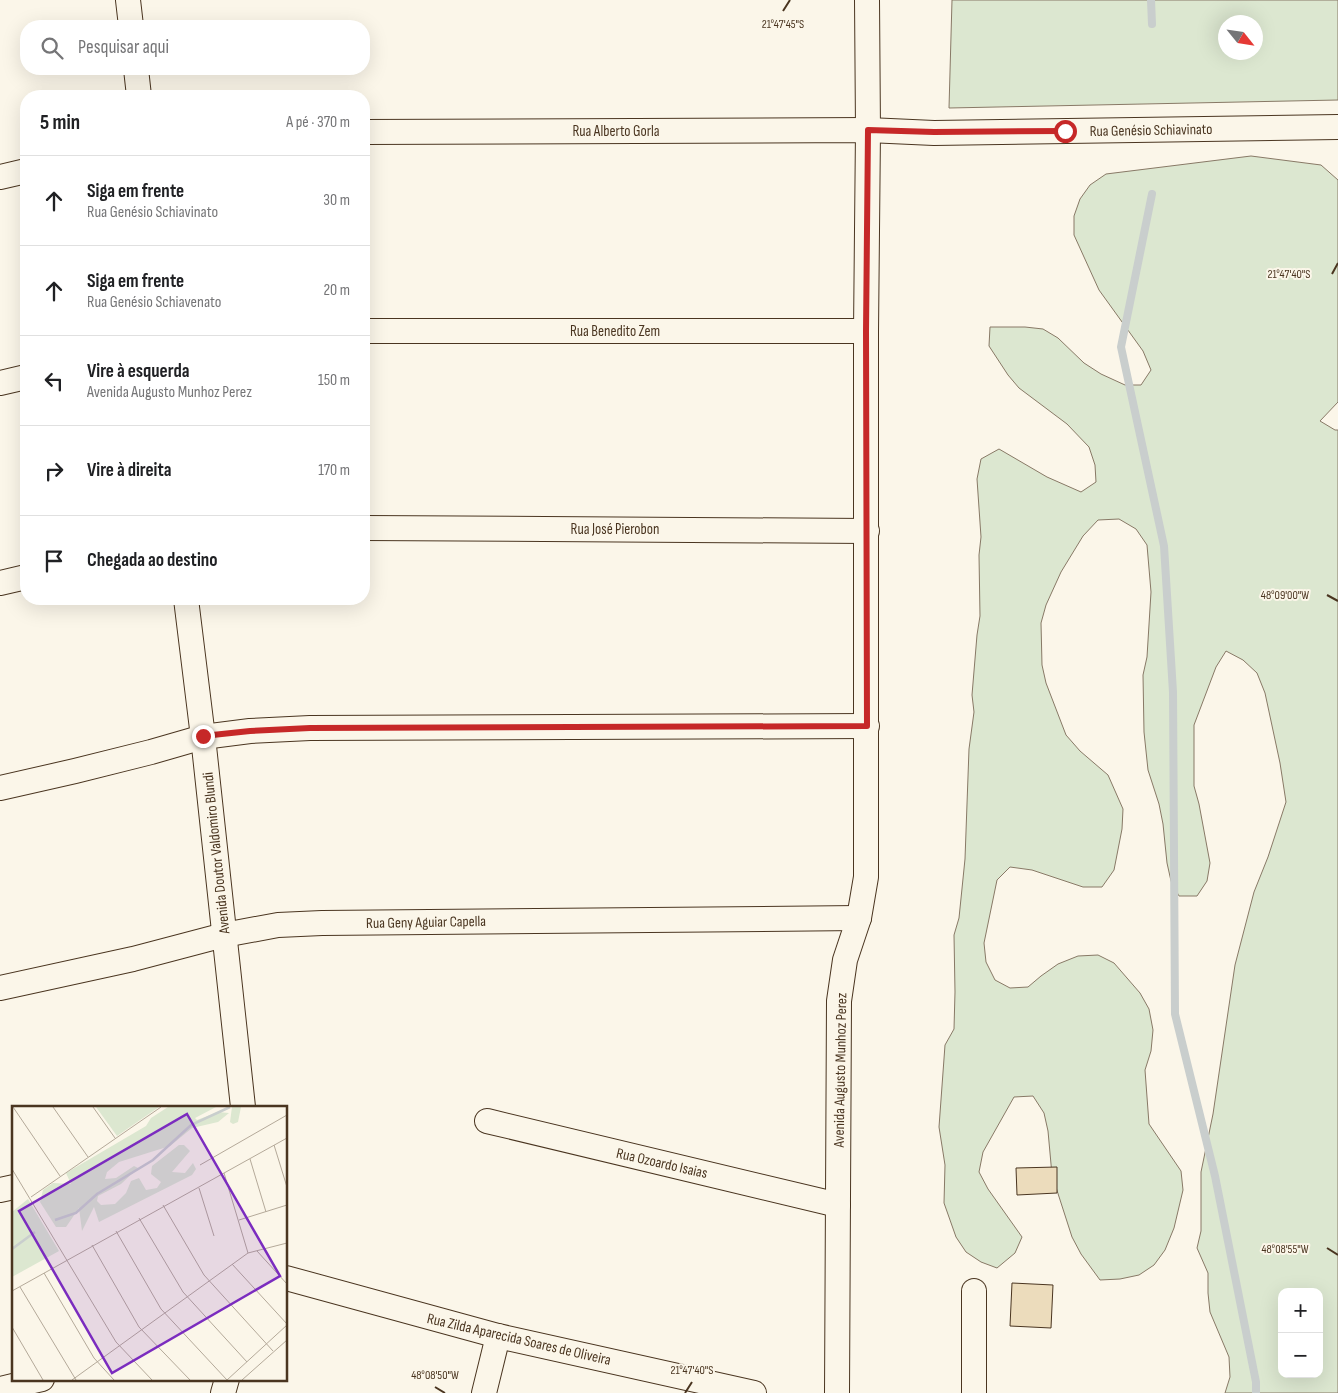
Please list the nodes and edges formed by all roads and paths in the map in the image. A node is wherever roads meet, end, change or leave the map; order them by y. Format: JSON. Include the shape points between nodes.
{"nodes":[{"id":1,"x":128,"y":0,"type":"edge"},
{"id":2,"x":867,"y":0,"type":"edge"},
{"id":3,"x":130,"y":20,"type":"edge"},
{"id":4,"x":137,"y":75,"type":"edge"},
{"id":5,"x":139,"y":90,"type":"edge"},
{"id":6,"x":1338,"y":127,"type":"edge"},
{"id":7,"x":868,"y":130,"type":"junction"},
{"id":8,"x":370,"y":132,"type":"edge"},
{"id":9,"x":20,"y":172,"type":"edge"},
{"id":10,"x":0,"y":177,"type":"edge"},
{"id":11,"x":370,"y":331,"type":"edge"},
{"id":12,"x":866,"y":331,"type":"junction"},
{"id":13,"x":20,"y":378,"type":"edge"},
{"id":14,"x":0,"y":383,"type":"edge"},
{"id":15,"x":370,"y":528,"type":"edge"},
{"id":16,"x":867,"y":531,"type":"junction"},
{"id":17,"x":20,"y":578,"type":"edge"},
{"id":18,"x":0,"y":583,"type":"edge"},
{"id":19,"x":187,"y":605,"type":"edge"},
{"id":20,"x":867,"y":726,"type":"junction"},
{"id":21,"x":203,"y":736,"type":"junction"},
{"id":22,"x":0,"y":788,"type":"edge"},
{"id":23,"x":859,"y":918,"type":"junction"},
{"id":24,"x":224,"y":935,"type":"junction"},
{"id":25,"x":0,"y":988,"type":"edge"},
{"id":26,"x":243,"y":1106,"type":"edge"},
{"id":27,"x":487,"y":1121,"type":"dead end"},
{"id":28,"x":838,"y":1206,"type":"junction"},
{"id":29,"x":288,"y":1279,"type":"edge"},
{"id":30,"x":974,"y":1291,"type":"dead end"},
{"id":31,"x":498,"y":1336,"type":"junction"},
{"id":32,"x":38,"y":1380,"type":"edge"},
{"id":33,"x":227,"y":1380,"type":"edge"},
{"id":34,"x":0,"y":1389,"type":"edge"},
{"id":35,"x":223,"y":1393,"type":"edge"},
{"id":36,"x":484,"y":1393,"type":"edge"},
{"id":37,"x":754,"y":1393,"type":"edge"},
{"id":38,"x":837,"y":1393,"type":"edge"},
{"id":39,"x":974,"y":1393,"type":"edge"}],
"edges":[{"from":1,"to":3,"type":"street"},
{"from":2,"to":7,"type":"street","name":"Avenida Augusto Munhoz Perez"},
{"from":4,"to":5,"type":"street"},
{"from":6,"to":7,"type":"street","name":"Rua Genésio Schiavinato"},
{"from":7,"to":8,"type":"street","name":"Rua Alberto Gorla"},
{"from":7,"to":12,"type":"street","name":"Avenida Augusto Munhoz Perez"},
{"from":9,"to":10,"type":"street"},
{"from":11,"to":12,"type":"street","name":"Rua Benedito Zem"},
{"from":12,"to":16,"type":"street","name":"Avenida Augusto Munhoz Perez"},
{"from":13,"to":14,"type":"street"},
{"from":15,"to":16,"type":"street","name":"Rua José Pierobon"},
{"from":16,"to":20,"type":"street","name":"Avenida Augusto Munhoz Perez"},
{"from":17,"to":18,"type":"street"},
{"from":19,"to":21,"type":"street","name":"Avenida Doutor Valdomiro Blundi"},
{"from":20,"to":21,"type":"street","via":[[310,728]]},
{"from":20,"to":23,"type":"street","name":"Avenida Augusto Munhoz Perez","via":[[866,878]]},
{"from":21,"to":22,"type":"street","via":[[132,757]]},
{"from":21,"to":24,"type":"street","name":"Avenida Doutor Valdomiro Blundi"},
{"from":23,"to":24,"type":"street","name":"Rua Geny Aguiar Capella","via":[[322,923],[278,925]]},
{"from":23,"to":28,"type":"street","name":"Avenida Augusto Munhoz Perez","via":[[845,960],[839,1001]]},
{"from":24,"to":25,"type":"street","name":"Rua Geny Aguiar Capella"},
{"from":24,"to":26,"type":"street","name":"Avenida Doutor Valdomiro Blundi"},
{"from":27,"to":28,"type":"street","name":"Rua Ozoardo Isaias"},
{"from":28,"to":38,"type":"street","name":"Avenida Augusto Munhoz Perez"},
{"from":29,"to":31,"type":"street","name":"Rua Zilda Aparecida Soares de Oliveira"},
{"from":30,"to":39,"type":"street"},
{"from":31,"to":36,"type":"street"},
{"from":31,"to":37,"type":"street","name":"Rua Zilda Aparecida Soares de Oliveira"},
{"from":32,"to":34,"type":"street"},
{"from":33,"to":35,"type":"street"}]}
